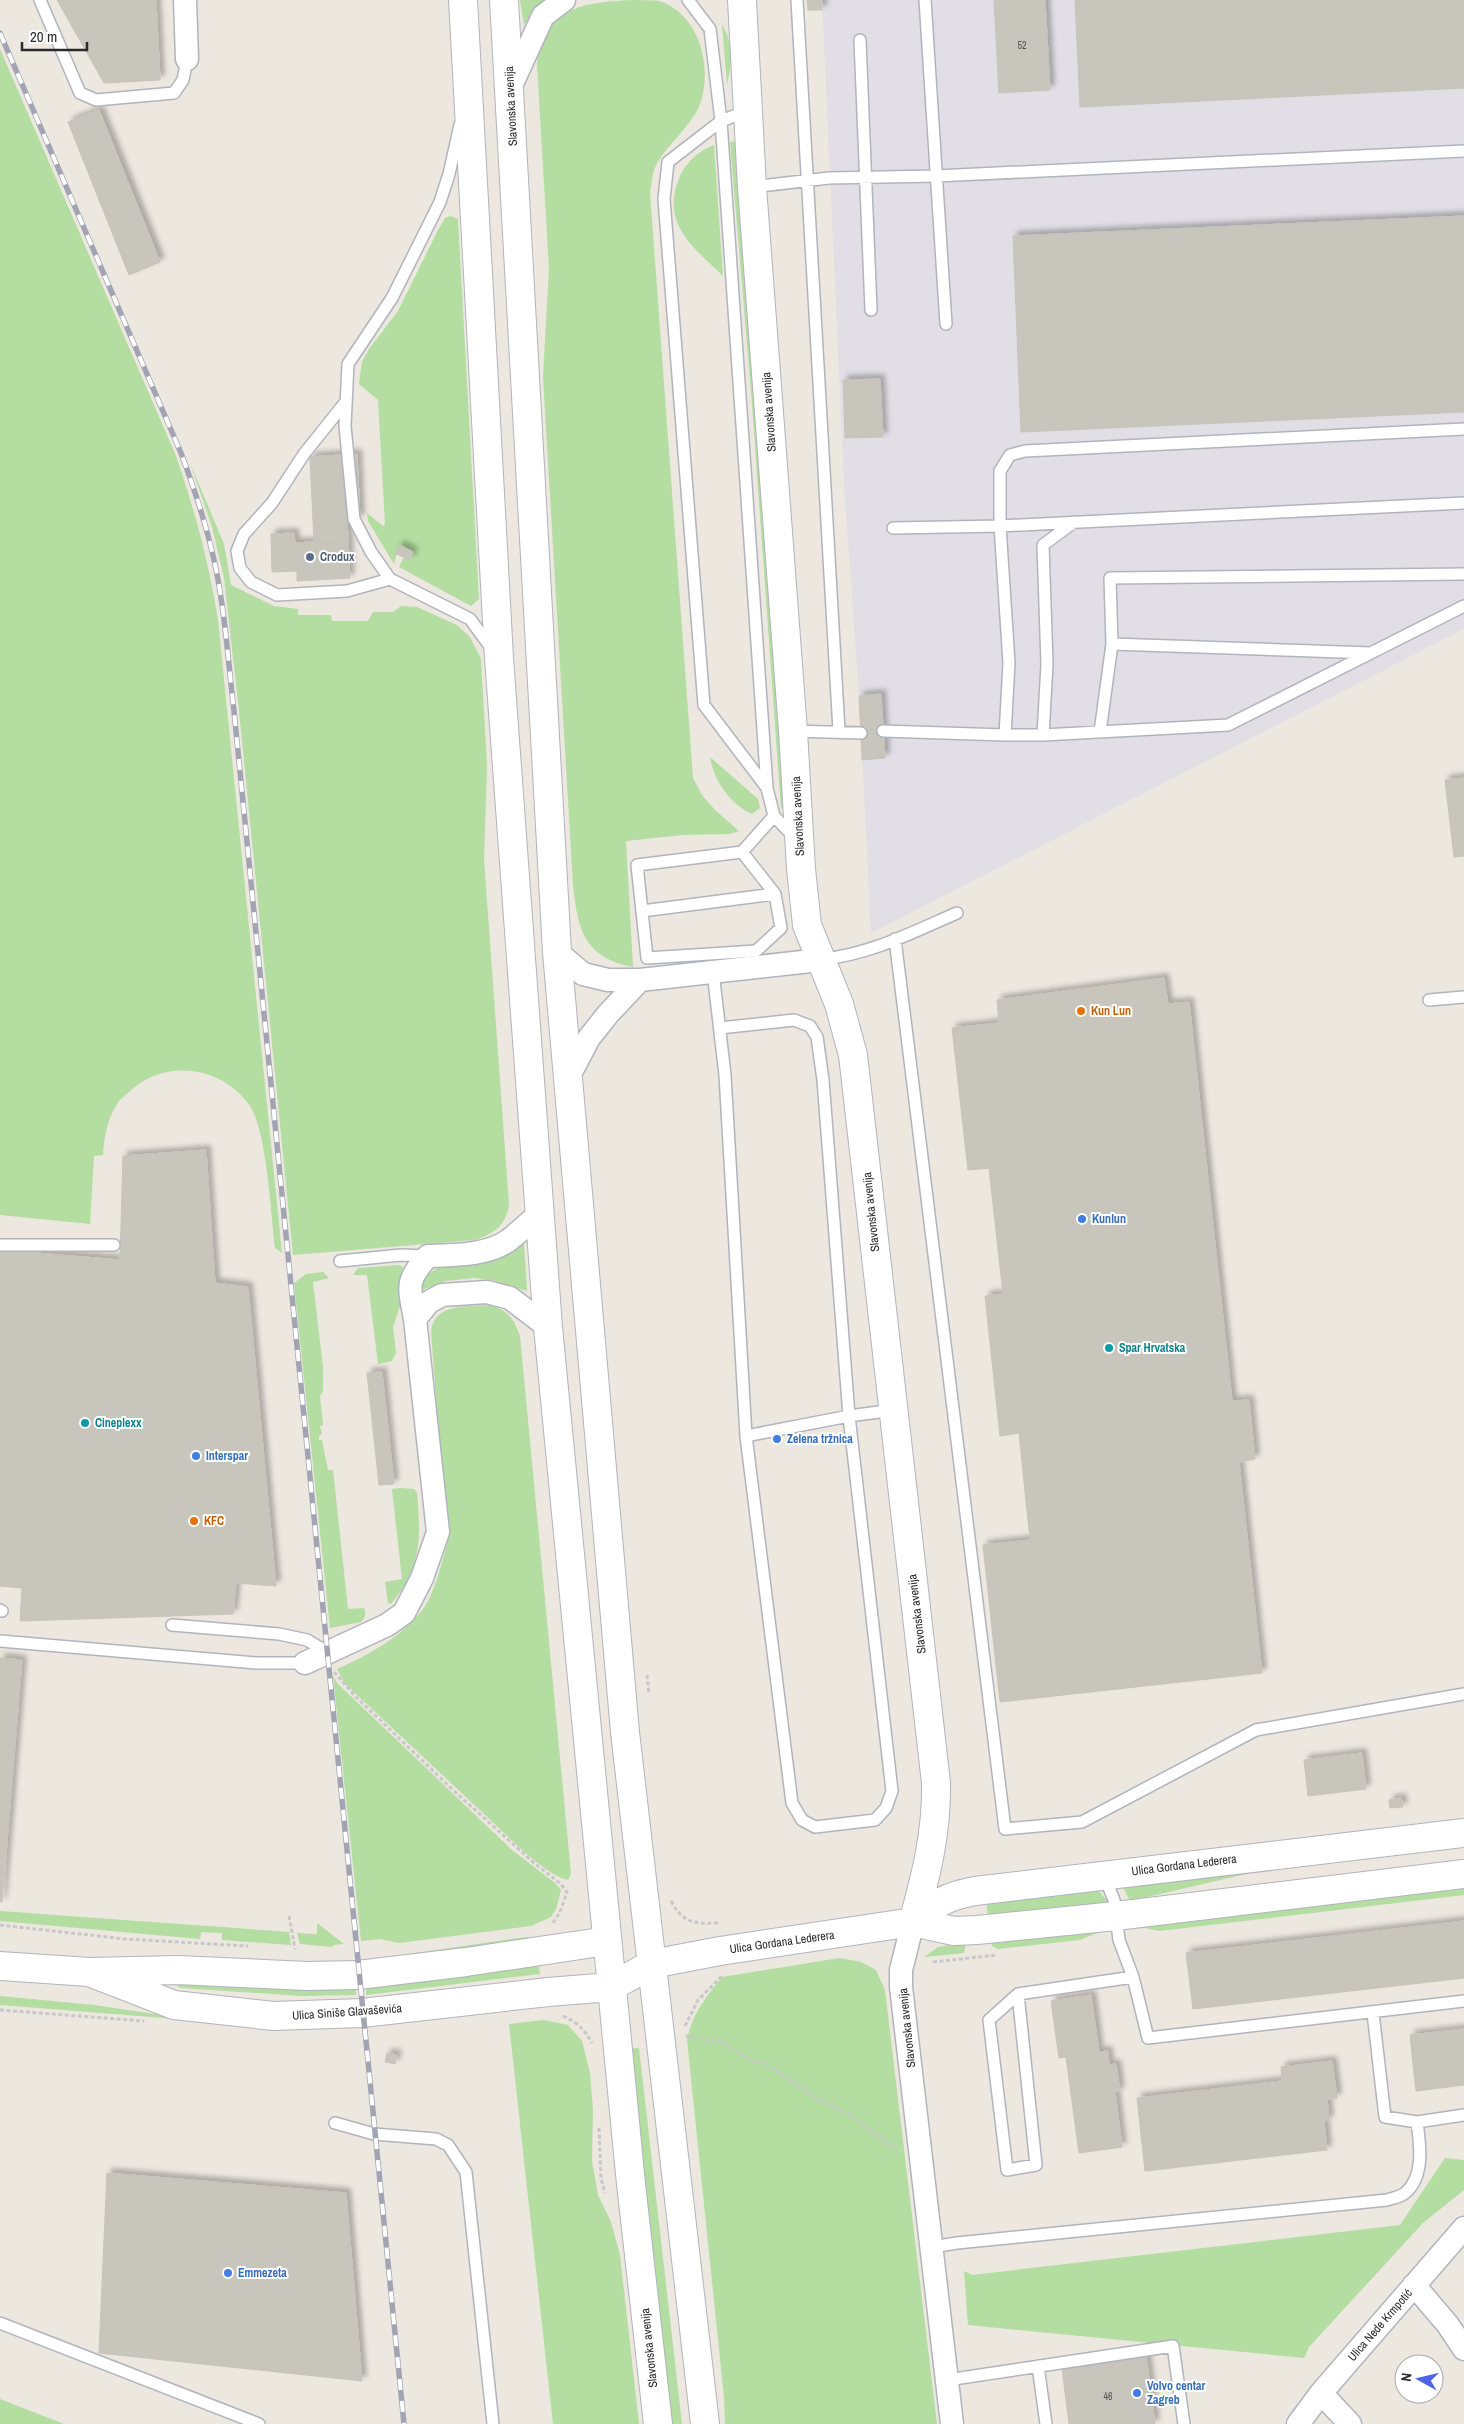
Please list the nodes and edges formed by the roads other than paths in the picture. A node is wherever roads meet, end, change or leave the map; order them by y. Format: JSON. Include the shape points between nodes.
{"nodes":[{"id":1,"x":40,"y":0,"type":"edge"},
{"id":2,"x":185,"y":0,"type":"edge"},
{"id":3,"x":463,"y":0,"type":"edge"},
{"id":4,"x":504,"y":0,"type":"edge"},
{"id":5,"x":564,"y":0,"type":"edge"},
{"id":6,"x":688,"y":0,"type":"edge"},
{"id":7,"x":742,"y":0,"type":"edge"},
{"id":8,"x":797,"y":0,"type":"edge"},
{"id":9,"x":925,"y":0,"type":"edge"},
{"id":10,"x":860,"y":40,"type":"dead end"},
{"id":11,"x":187,"y":59,"type":"joint"},
{"id":12,"x":510,"y":88,"type":"junction"},
{"id":13,"x":468,"y":100,"type":"junction"},
{"id":14,"x":747,"y":111,"type":"junction"},
{"id":15,"x":721,"y":121,"type":"junction"},
{"id":16,"x":1464,"y":151,"type":"edge"},
{"id":17,"x":936,"y":176,"type":"junction"},
{"id":18,"x":866,"y":178,"type":"junction"},
{"id":19,"x":808,"y":180,"type":"junction"},
{"id":20,"x":752,"y":187,"type":"junction"},
{"id":21,"x":871,"y":310,"type":"dead end"},
{"id":22,"x":946,"y":324,"type":"dead end"},
{"id":23,"x":344,"y":404,"type":"junction"},
{"id":24,"x":1464,"y":429,"type":"edge"},
{"id":25,"x":1464,"y":503,"type":"edge"},
{"id":26,"x":1074,"y":522,"type":"junction"},
{"id":27,"x":1000,"y":526,"type":"junction"},
{"id":28,"x":893,"y":528,"type":"dead end"},
{"id":29,"x":1464,"y":574,"type":"edge"},
{"id":30,"x":390,"y":579,"type":"junction"},
{"id":31,"x":1464,"y":606,"type":"edge"},
{"id":32,"x":1112,"y":644,"type":"junction"},
{"id":33,"x":1372,"y":653,"type":"junction"},
{"id":34,"x":500,"y":658,"type":"junction"},
{"id":35,"x":793,"y":730,"type":"junction"},
{"id":36,"x":839,"y":731,"type":"junction"},
{"id":37,"x":883,"y":731,"type":"dead end"},
{"id":38,"x":1100,"y":732,"type":"junction"},
{"id":39,"x":861,"y":733,"type":"dead end"},
{"id":40,"x":1004,"y":735,"type":"junction"},
{"id":41,"x":1043,"y":735,"type":"junction"},
{"id":42,"x":767,"y":788,"type":"junction"},
{"id":43,"x":774,"y":816,"type":"junction"},
{"id":44,"x":800,"y":843,"type":"junction"},
{"id":45,"x":742,"y":852,"type":"junction"},
{"id":46,"x":775,"y":894,"type":"junction"},
{"id":47,"x":642,"y":911,"type":"junction"},
{"id":48,"x":957,"y":913,"type":"dead end"},
{"id":49,"x":895,"y":939,"type":"junction"},
{"id":50,"x":557,"y":952,"type":"junction"},
{"id":51,"x":820,"y":960,"type":"junction"},
{"id":52,"x":713,"y":972,"type":"junction"},
{"id":53,"x":640,"y":980,"type":"junction"},
{"id":54,"x":1464,"y":997,"type":"edge"},
{"id":55,"x":1429,"y":1000,"type":"dead end"},
{"id":56,"x":720,"y":1028,"type":"junction"},
{"id":57,"x":568,"y":1078,"type":"junction"},
{"id":58,"x":539,"y":1214,"type":"junction"},
{"id":59,"x":0,"y":1245,"type":"edge"},
{"id":60,"x":114,"y":1245,"type":"dead end"},
{"id":61,"x":428,"y":1256,"type":"junction"},
{"id":62,"x":340,"y":1261,"type":"dead end"},
{"id":63,"x":415,"y":1319,"type":"junction"},
{"id":64,"x":548,"y":1328,"type":"junction"},
{"id":65,"x":894,"y":1410,"type":"junction"},
{"id":66,"x":849,"y":1416,"type":"junction"},
{"id":67,"x":746,"y":1436,"type":"junction"},
{"id":68,"x":172,"y":1625,"type":"dead end"},
{"id":69,"x":0,"y":1641,"type":"edge"},
{"id":70,"x":330,"y":1662,"type":"junction"},
{"id":71,"x":304,"y":1663,"type":"joint"},
{"id":72,"x":1464,"y":1694,"type":"edge"},
{"id":73,"x":1464,"y":1833,"type":"edge"},
{"id":74,"x":932,"y":1851,"type":"junction"},
{"id":75,"x":1103,"y":1874,"type":"junction"},
{"id":76,"x":1464,"y":1874,"type":"edge"},
{"id":77,"x":975,"y":1890,"type":"junction"},
{"id":78,"x":1116,"y":1916,"type":"junction"},
{"id":79,"x":913,"y":1922,"type":"junction"},
{"id":80,"x":607,"y":1942,"type":"junction"},
{"id":81,"x":652,"y":1964,"type":"junction"},
{"id":82,"x":0,"y":1966,"type":"edge"},
{"id":83,"x":89,"y":1972,"type":"junction"},
{"id":84,"x":1133,"y":1977,"type":"junction"},
{"id":85,"x":611,"y":1987,"type":"junction"},
{"id":86,"x":1018,"y":1994,"type":"junction"},
{"id":87,"x":1464,"y":2001,"type":"edge"},
{"id":88,"x":1373,"y":2013,"type":"junction"},
{"id":89,"x":1464,"y":2115,"type":"edge"},
{"id":90,"x":1417,"y":2122,"type":"junction"},
{"id":91,"x":335,"y":2123,"type":"dead end"},
{"id":92,"x":1464,"y":2228,"type":"edge"},
{"id":93,"x":932,"y":2247,"type":"junction"},
{"id":94,"x":1414,"y":2285,"type":"junction"},
{"id":95,"x":0,"y":2323,"type":"edge"},
{"id":96,"x":1464,"y":2349,"type":"edge"},
{"id":97,"x":1038,"y":2366,"type":"junction"},
{"id":98,"x":947,"y":2380,"type":"junction"},
{"id":99,"x":1321,"y":2393,"type":"junction"},
{"id":100,"x":259,"y":2424,"type":"edge"},
{"id":101,"x":493,"y":2424,"type":"edge"},
{"id":102,"x":658,"y":2424,"type":"edge"},
{"id":103,"x":705,"y":2424,"type":"edge"},
{"id":104,"x":952,"y":2424,"type":"edge"},
{"id":105,"x":1046,"y":2424,"type":"edge"},
{"id":106,"x":1184,"y":2424,"type":"edge"},
{"id":107,"x":1298,"y":2424,"type":"edge"},
{"id":108,"x":1350,"y":2424,"type":"edge"}],
"edges":[{"from":1,"to":11,"type":"lane","via":[[80,93],[96,100],[174,93],[183,80]]},
{"from":2,"to":11,"type":"street"},
{"from":3,"to":13,"type":"main road","name":"Slavonska avenija"},
{"from":4,"to":12,"type":"main road","name":"Slavonska avenija"},
{"from":5,"to":12,"type":"street","via":[[543,16]]},
{"from":6,"to":15,"type":"lane","via":[[710,29]]},
{"from":7,"to":14,"type":"main road","name":"Slavonska avenija"},
{"from":8,"to":19,"type":"lane"},
{"from":9,"to":17,"type":"lane"},
{"from":10,"to":18,"type":"lane"},
{"from":12,"to":50,"type":"main road","name":"Slavonska avenija"},
{"from":13,"to":23,"type":"lane","via":[[440,202],[392,298],[348,364]]},
{"from":13,"to":34,"type":"main road","name":"Slavonska avenija"},
{"from":14,"to":15,"type":"lane"},
{"from":14,"to":20,"type":"main road","name":"Slavonska avenija"},
{"from":15,"to":42,"type":"lane"},
{"from":15,"to":42,"type":"lane","via":[[668,162],[664,199],[704,706]]},
{"from":16,"to":17,"type":"lane"},
{"from":17,"to":18,"type":"lane"},
{"from":17,"to":22,"type":"lane"},
{"from":18,"to":19,"type":"lane"},
{"from":18,"to":21,"type":"lane"},
{"from":19,"to":20,"type":"lane"},
{"from":19,"to":36,"type":"lane"},
{"from":20,"to":35,"type":"main road","name":"Slavonska avenija"},
{"from":23,"to":30,"type":"lane","via":[[354,519]]},
{"from":23,"to":30,"type":"lane","via":[[304,454],[272,503],[244,534],[237,551],[240,568],[251,582],[277,595],[347,592]]},
{"from":24,"to":27,"type":"lane","via":[[1025,451],[1010,455],[1000,470]]},
{"from":25,"to":26,"type":"lane"},
{"from":26,"to":27,"type":"lane"},
{"from":26,"to":41,"type":"lane","via":[[1043,546],[1047,664]]},
{"from":27,"to":28,"type":"lane"},
{"from":27,"to":40,"type":"lane","via":[[1009,663]]},
{"from":29,"to":32,"type":"lane","via":[[1110,578]]},
{"from":30,"to":34,"type":"lane","via":[[470,619]]},
{"from":31,"to":33,"type":"lane"},
{"from":32,"to":33,"type":"lane"},
{"from":32,"to":38,"type":"lane"},
{"from":33,"to":38,"type":"lane","via":[[1228,725]]},
{"from":34,"to":58,"type":"main road","name":"Slavonska avenija"},
{"from":35,"to":36,"type":"lane"},
{"from":35,"to":44,"type":"main road","name":"Slavonska avenija"},
{"from":36,"to":39,"type":"lane"},
{"from":37,"to":40,"type":"lane"},
{"from":38,"to":41,"type":"lane"},
{"from":40,"to":41,"type":"lane"},
{"from":42,"to":43,"type":"lane"},
{"from":43,"to":44,"type":"lane"},
{"from":43,"to":45,"type":"lane"},
{"from":44,"to":51,"type":"main road","name":"Slavonska avenija","via":[[807,925]]},
{"from":45,"to":46,"type":"lane"},
{"from":45,"to":47,"type":"lane","via":[[637,865]]},
{"from":46,"to":47,"type":"lane"},
{"from":46,"to":47,"type":"lane","via":[[781,928],[756,951],[648,958]]},
{"from":48,"to":49,"type":"lane"},
{"from":49,"to":51,"type":"lane","via":[[844,957]]},
{"from":49,"to":72,"type":"lane","via":[[1005,1829],[1082,1822],[1256,1730]]},
{"from":50,"to":53,"type":"street","via":[[583,974],[608,980]]},
{"from":50,"to":57,"type":"main road","name":"Slavonska avenija"},
{"from":51,"to":52,"type":"street"},
{"from":51,"to":65,"type":"main road","name":"Slavonska avenija","via":[[839,1004],[852,1055]]},
{"from":52,"to":53,"type":"street"},
{"from":52,"to":56,"type":"lane"},
{"from":53,"to":57,"type":"street","via":[[589,1038]]},
{"from":54,"to":55,"type":"lane"},
{"from":56,"to":66,"type":"lane","via":[[794,1020],[810,1026],[817,1037]]},
{"from":56,"to":67,"type":"lane"},
{"from":57,"to":81,"type":"main road","name":"Slavonska avenija","via":[[625,1732]]},
{"from":58,"to":61,"type":"street","via":[[507,1242],[489,1249],[468,1254]]},
{"from":58,"to":64,"type":"main road","name":"Slavonska avenija"},
{"from":59,"to":60,"type":"lane"},
{"from":61,"to":62,"type":"lane","via":[[401,1255]]},
{"from":61,"to":63,"type":"street","via":[[413,1272],[409,1290]]},
{"from":63,"to":64,"type":"street","via":[[429,1302],[442,1295],[487,1292],[510,1298]]},
{"from":63,"to":70,"type":"street","via":[[438,1532],[422,1578],[404,1613]]},
{"from":64,"to":80,"type":"main road","name":"Slavonska avenija"},
{"from":65,"to":66,"type":"lane"},
{"from":65,"to":74,"type":"main road","name":"Slavonska avenija","via":[[936,1782]]},
{"from":66,"to":67,"type":"lane"},
{"from":66,"to":67,"type":"lane","via":[[892,1791],[886,1808],[875,1820],[815,1828],[802,1820],[792,1803]]},
{"from":68,"to":70,"type":"lane","via":[[279,1634],[307,1640]]},
{"from":69,"to":71,"type":"lane","via":[[257,1663]]},
{"from":70,"to":71,"type":"street","via":[[318,1658]]},
{"from":73,"to":75,"type":"main road","name":"Ulica Gordana Lederera"},
{"from":74,"to":77,"type":"main road","via":[[938,1867],[947,1878]]},
{"from":74,"to":79,"type":"main road","name":"Slavonska avenija"},
{"from":75,"to":77,"type":"main road","name":"Ulica Gordana Lederera"},
{"from":75,"to":78,"type":"lane","via":[[1110,1887]]},
{"from":76,"to":78,"type":"main road","name":"Ulica Gordana Lederera"},
{"from":77,"to":79,"type":"main road","name":"Ulica Gordana Lederera","via":[[936,1903]]},
{"from":78,"to":79,"type":"main road","name":"Ulica Gordana Lederera","via":[[954,1931]]},
{"from":78,"to":84,"type":"lane","via":[[1119,1940]]},
{"from":79,"to":81,"type":"main road","name":"Ulica Gordana Lederera"},
{"from":79,"to":93,"type":"street","name":"Slavonska avenija","via":[[901,1970]]},
{"from":80,"to":81,"type":"main road"},
{"from":80,"to":83,"type":"main road","name":"Ulica Siniše Glavaševića","via":[[358,1975],[178,1970]]},
{"from":80,"to":85,"type":"main road","name":"Slavonska avenija"},
{"from":81,"to":85,"type":"main road","name":"Ulica Gordana Lederera"},
{"from":81,"to":103,"type":"main road","name":"Slavonska avenija"},
{"from":82,"to":83,"type":"main road","name":"Ulica Siniše Glavaševića"},
{"from":83,"to":85,"type":"main road","name":"Ulica Siniše Glavaševića","via":[[174,2005],[274,2016],[362,2014]]},
{"from":84,"to":86,"type":"lane"},
{"from":84,"to":88,"type":"lane","via":[[1148,2038]]},
{"from":85,"to":102,"type":"main road","name":"Slavonska avenija"},
{"from":86,"to":86,"type":"lane","via":[[990,2020],[1007,2170],[1036,2165]]},
{"from":87,"to":88,"type":"lane"},
{"from":88,"to":90,"type":"lane","via":[[1385,2117]]},
{"from":89,"to":90,"type":"lane"},
{"from":90,"to":93,"type":"lane","via":[[1422,2156],[1413,2182],[1405,2193],[1387,2200]]},
{"from":91,"to":101,"type":"lane","via":[[374,2134],[436,2139],[448,2145],[466,2172]]},
{"from":92,"to":94,"type":"street","name":"Ulica Nede Krmpotić"},
{"from":93,"to":98,"type":"street","name":"Slavonska avenija"},
{"from":94,"to":96,"type":"street","via":[[1448,2324]]},
{"from":94,"to":99,"type":"street","name":"Ulica Nede Krmpotić"},
{"from":95,"to":100,"type":"lane"},
{"from":97,"to":98,"type":"lane"},
{"from":97,"to":105,"type":"lane"},
{"from":97,"to":106,"type":"lane","via":[[1173,2346]]},
{"from":98,"to":104,"type":"street","name":"Slavonska avenija"},
{"from":99,"to":107,"type":"street","name":"Ulica Nede Krmpotić"},
{"from":99,"to":108,"type":"street"}]}
